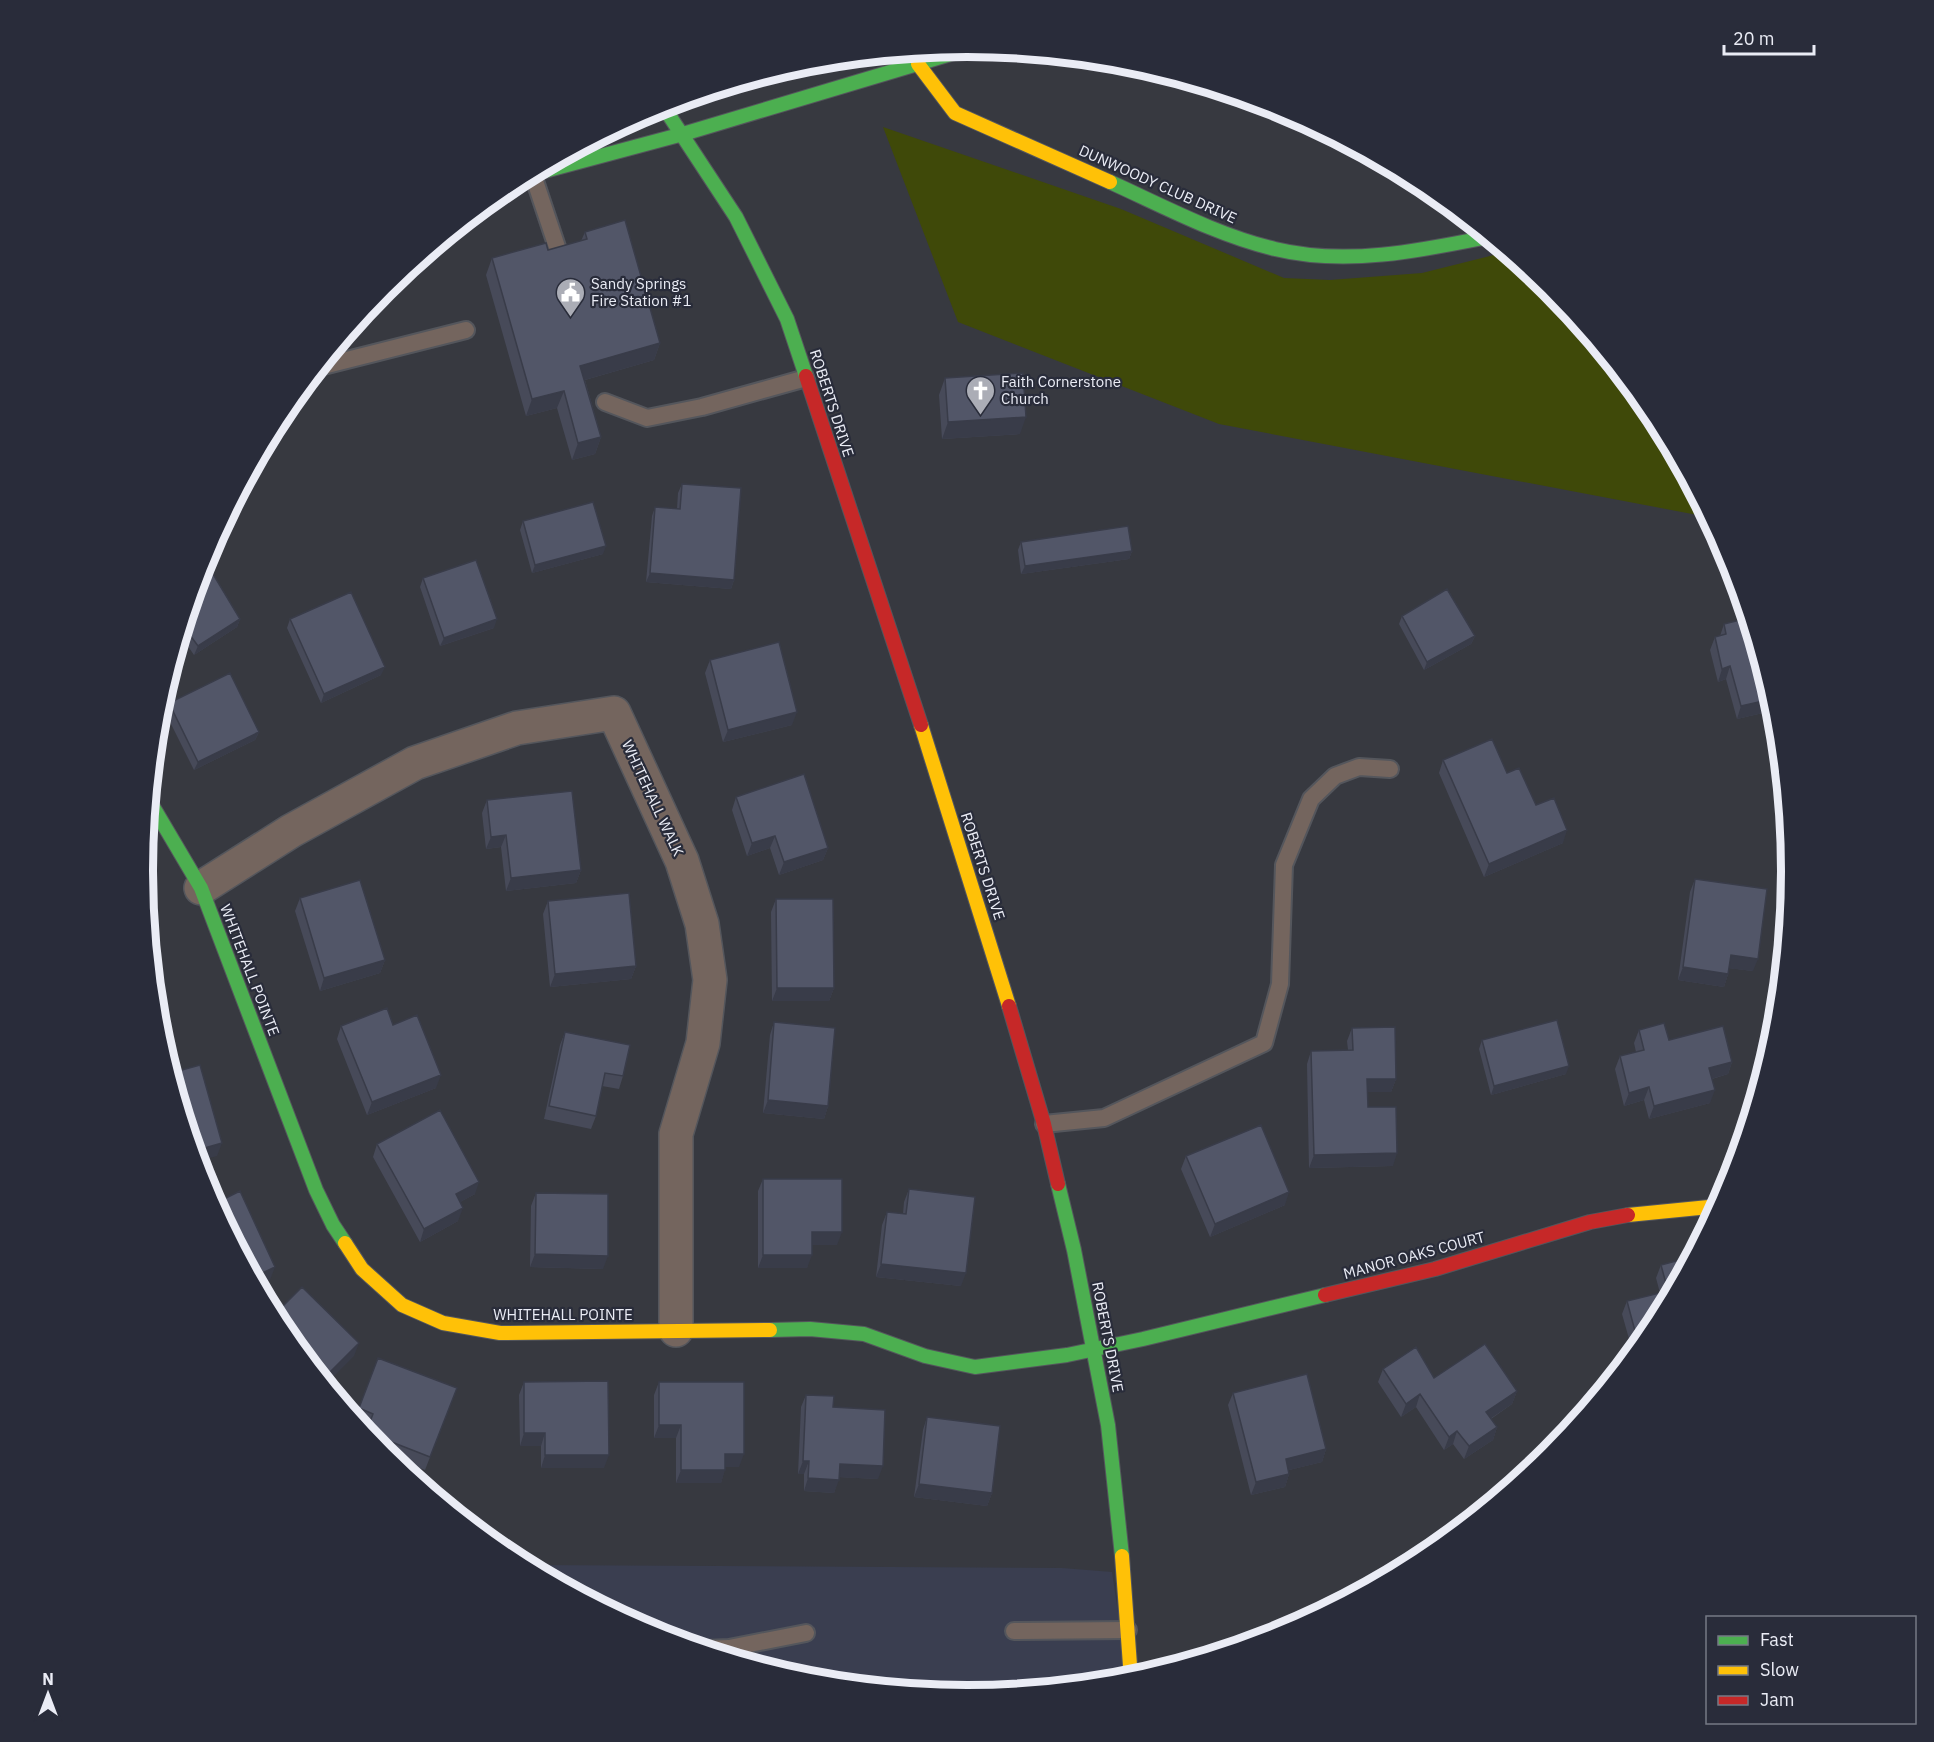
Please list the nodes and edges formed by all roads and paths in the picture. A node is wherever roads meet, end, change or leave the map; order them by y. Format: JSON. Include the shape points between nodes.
{"nodes":[{"id":1,"x":937,"y":58,"type":"edge"},
{"id":2,"x":918,"y":64,"type":"junction"},
{"id":3,"x":669,"y":114,"type":"edge"},
{"id":4,"x":683,"y":134,"type":"junction"},
{"id":5,"x":558,"y":167,"type":"edge"},
{"id":6,"x":532,"y":183,"type":"edge"},
{"id":7,"x":1480,"y":239,"type":"edge"},
{"id":8,"x":558,"y":250,"type":"edge"},
{"id":9,"x":466,"y":330,"type":"dead end"},
{"id":10,"x":330,"y":364,"type":"edge"},
{"id":11,"x":806,"y":378,"type":"junction"},
{"id":12,"x":605,"y":402,"type":"dead end"},
{"id":13,"x":1390,"y":769,"type":"dead end"},
{"id":14,"x":156,"y":811,"type":"edge"},
{"id":15,"x":201,"y":888,"type":"junction"},
{"id":16,"x":1044,"y":1124,"type":"junction"},
{"id":17,"x":1708,"y":1207,"type":"edge"},
{"id":18,"x":676,"y":1330,"type":"junction"},
{"id":19,"x":1118,"y":1344,"type":"joint"},
{"id":20,"x":1094,"y":1350,"type":"junction"},
{"id":21,"x":1128,"y":1630,"type":"junction"},
{"id":22,"x":1014,"y":1631,"type":"dead end"},
{"id":23,"x":806,"y":1634,"type":"dead end"},
{"id":24,"x":726,"y":1648,"type":"edge"},
{"id":25,"x":1130,"y":1668,"type":"edge"}],
"edges":[{"from":1,"to":2,"type":"street"},
{"from":2,"to":4,"type":"street"},
{"from":2,"to":7,"type":"street","name":"DUNWOODY CLUB DRIVE","via":[[955,113],[1213,228],[1275,249],[1322,256],[1364,256]]},
{"from":3,"to":4,"type":"street","name":"ROBERTS DRIVE"},
{"from":4,"to":5,"type":"street"},
{"from":4,"to":11,"type":"street","name":"ROBERTS DRIVE","via":[[761,264],[787,319]]},
{"from":6,"to":8,"type":"lane"},
{"from":9,"to":10,"type":"lane"},
{"from":11,"to":12,"type":"lane","via":[[647,418]]},
{"from":11,"to":16,"type":"street","name":"ROBERTS DRIVE","via":[[916,710]]},
{"from":13,"to":16,"type":"lane","via":[[1359,767],[1342,773],[1311,799],[1284,865],[1280,984],[1264,1043],[1104,1118]]},
{"from":14,"to":15,"type":"street","name":"WHITEHALL POINTE"},
{"from":15,"to":18,"type":"street","name":"WHITEHALL POINTE","via":[[315,1190],[362,1269],[402,1305],[443,1323],[500,1333]]},
{"from":15,"to":18,"type":"street","name":"WHITEHALL WALK","via":[[291,831],[415,763],[517,728],[614,713],[682,861],[702,924],[710,980],[703,1043],[675,1134]]},
{"from":16,"to":20,"type":"street","name":"ROBERTS DRIVE"},
{"from":17,"to":19,"type":"street","name":"MANOR OAKS COURT","via":[[1590,1222],[1435,1269]]},
{"from":18,"to":20,"type":"street","name":"WHITEHALL POINTE","via":[[810,1329],[864,1334],[925,1356],[975,1367]]},
{"from":19,"to":20,"type":"street","name":"WHITEHALL POINTE"},
{"from":20,"to":21,"type":"street","name":"ROBERTS DRIVE","via":[[1108,1425]]},
{"from":21,"to":22,"type":"lane"},
{"from":21,"to":25,"type":"street","name":"ROBERTS DRIVE"},
{"from":23,"to":24,"type":"lane"}]}
